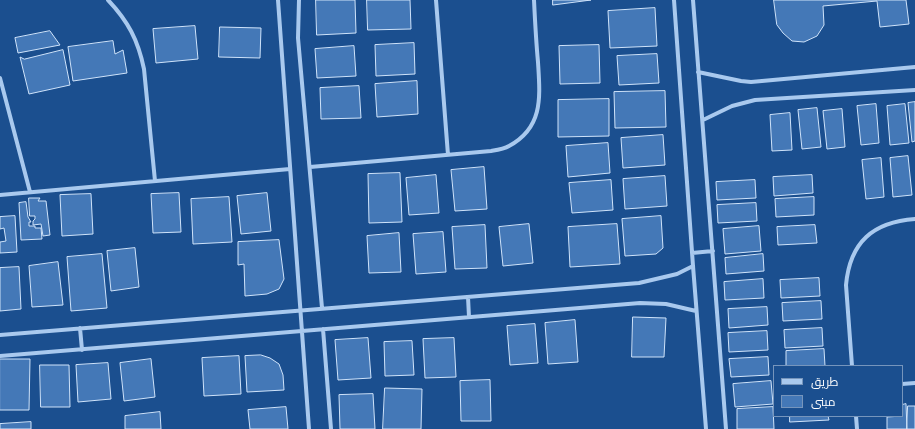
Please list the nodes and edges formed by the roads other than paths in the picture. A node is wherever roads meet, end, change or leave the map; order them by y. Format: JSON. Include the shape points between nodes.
{"nodes":[{"id":1,"x":108,"y":0,"type":"edge"},
{"id":2,"x":278,"y":0,"type":"edge"},
{"id":3,"x":299,"y":0,"type":"edge"},
{"id":4,"x":436,"y":0,"type":"edge"},
{"id":5,"x":534,"y":0,"type":"edge"},
{"id":6,"x":674,"y":0,"type":"edge"},
{"id":7,"x":693,"y":0,"type":"edge"},
{"id":8,"x":915,"y":67,"type":"edge"},
{"id":9,"x":698,"y":72,"type":"junction"},
{"id":10,"x":0,"y":78,"type":"edge"},
{"id":11,"x":915,"y":90,"type":"edge"},
{"id":12,"x":703,"y":120,"type":"junction"},
{"id":13,"x":448,"y":155,"type":"junction"},
{"id":14,"x":310,"y":167,"type":"junction"},
{"id":15,"x":290,"y":169,"type":"junction"},
{"id":16,"x":155,"y":181,"type":"junction"},
{"id":17,"x":30,"y":192,"type":"junction"},
{"id":18,"x":0,"y":195,"type":"edge"},
{"id":19,"x":915,"y":219,"type":"edge"},
{"id":20,"x":713,"y":251,"type":"junction"},
{"id":21,"x":692,"y":253,"type":"junction"},
{"id":22,"x":693,"y":266,"type":"junction"},
{"id":23,"x":468,"y":296,"type":"junction"},
{"id":24,"x":322,"y":308,"type":"junction"},
{"id":25,"x":300,"y":310,"type":"junction"},
{"id":26,"x":696,"y":311,"type":"junction"},
{"id":27,"x":469,"y":317,"type":"junction"},
{"id":28,"x":80,"y":328,"type":"junction"},
{"id":29,"x":323,"y":329,"type":"junction"},
{"id":30,"x":302,"y":331,"type":"junction"},
{"id":31,"x":0,"y":335,"type":"edge"},
{"id":32,"x":82,"y":350,"type":"junction"},
{"id":33,"x":0,"y":356,"type":"edge"},
{"id":34,"x":852,"y":365,"type":"edge"},
{"id":35,"x":915,"y":383,"type":"edge"},
{"id":36,"x":903,"y":384,"type":"edge"},
{"id":37,"x":856,"y":417,"type":"edge"},
{"id":38,"x":309,"y":429,"type":"edge"},
{"id":39,"x":331,"y":429,"type":"edge"},
{"id":40,"x":706,"y":429,"type":"edge"},
{"id":41,"x":726,"y":429,"type":"edge"},
{"id":42,"x":857,"y":429,"type":"edge"}],
"edges":[{"from":1,"to":16,"type":"street","via":[[125,20],[140,52],[144,69]]},
{"from":2,"to":15,"type":"street"},
{"from":3,"to":14,"type":"street","via":[[298,32]]},
{"from":4,"to":13,"type":"street"},
{"from":5,"to":13,"type":"street","via":[[540,88],[539,106],[533,122],[523,136],[508,146],[491,151]]},
{"from":6,"to":21,"type":"street"},
{"from":7,"to":9,"type":"street"},
{"from":8,"to":9,"type":"street","via":[[751,82]]},
{"from":9,"to":12,"type":"street"},
{"from":10,"to":17,"type":"street"},
{"from":11,"to":12,"type":"street","via":[[755,100],[732,106]]},
{"from":12,"to":20,"type":"street"},
{"from":13,"to":14,"type":"street"},
{"from":14,"to":24,"type":"street"},
{"from":15,"to":16,"type":"street"},
{"from":15,"to":25,"type":"street"},
{"from":16,"to":17,"type":"street"},
{"from":17,"to":18,"type":"street"},
{"from":19,"to":34,"type":"street","via":[[888,223],[875,229],[857,248],[851,259],[846,285]]},
{"from":20,"to":21,"type":"street"},
{"from":20,"to":41,"type":"street"},
{"from":21,"to":22,"type":"street"},
{"from":22,"to":23,"type":"street","via":[[671,276],[639,283]]},
{"from":22,"to":26,"type":"street"},
{"from":23,"to":24,"type":"street"},
{"from":23,"to":27,"type":"street"},
{"from":24,"to":25,"type":"street"},
{"from":25,"to":28,"type":"street"},
{"from":25,"to":30,"type":"street"},
{"from":26,"to":27,"type":"street","via":[[666,304],[640,303]]},
{"from":26,"to":40,"type":"street"},
{"from":27,"to":29,"type":"street"},
{"from":28,"to":31,"type":"street"},
{"from":28,"to":32,"type":"street"},
{"from":29,"to":30,"type":"street"},
{"from":29,"to":39,"type":"street"},
{"from":30,"to":32,"type":"street"},
{"from":30,"to":38,"type":"street"},
{"from":32,"to":33,"type":"street"},
{"from":35,"to":36,"type":"street"},
{"from":37,"to":42,"type":"street"}]}
